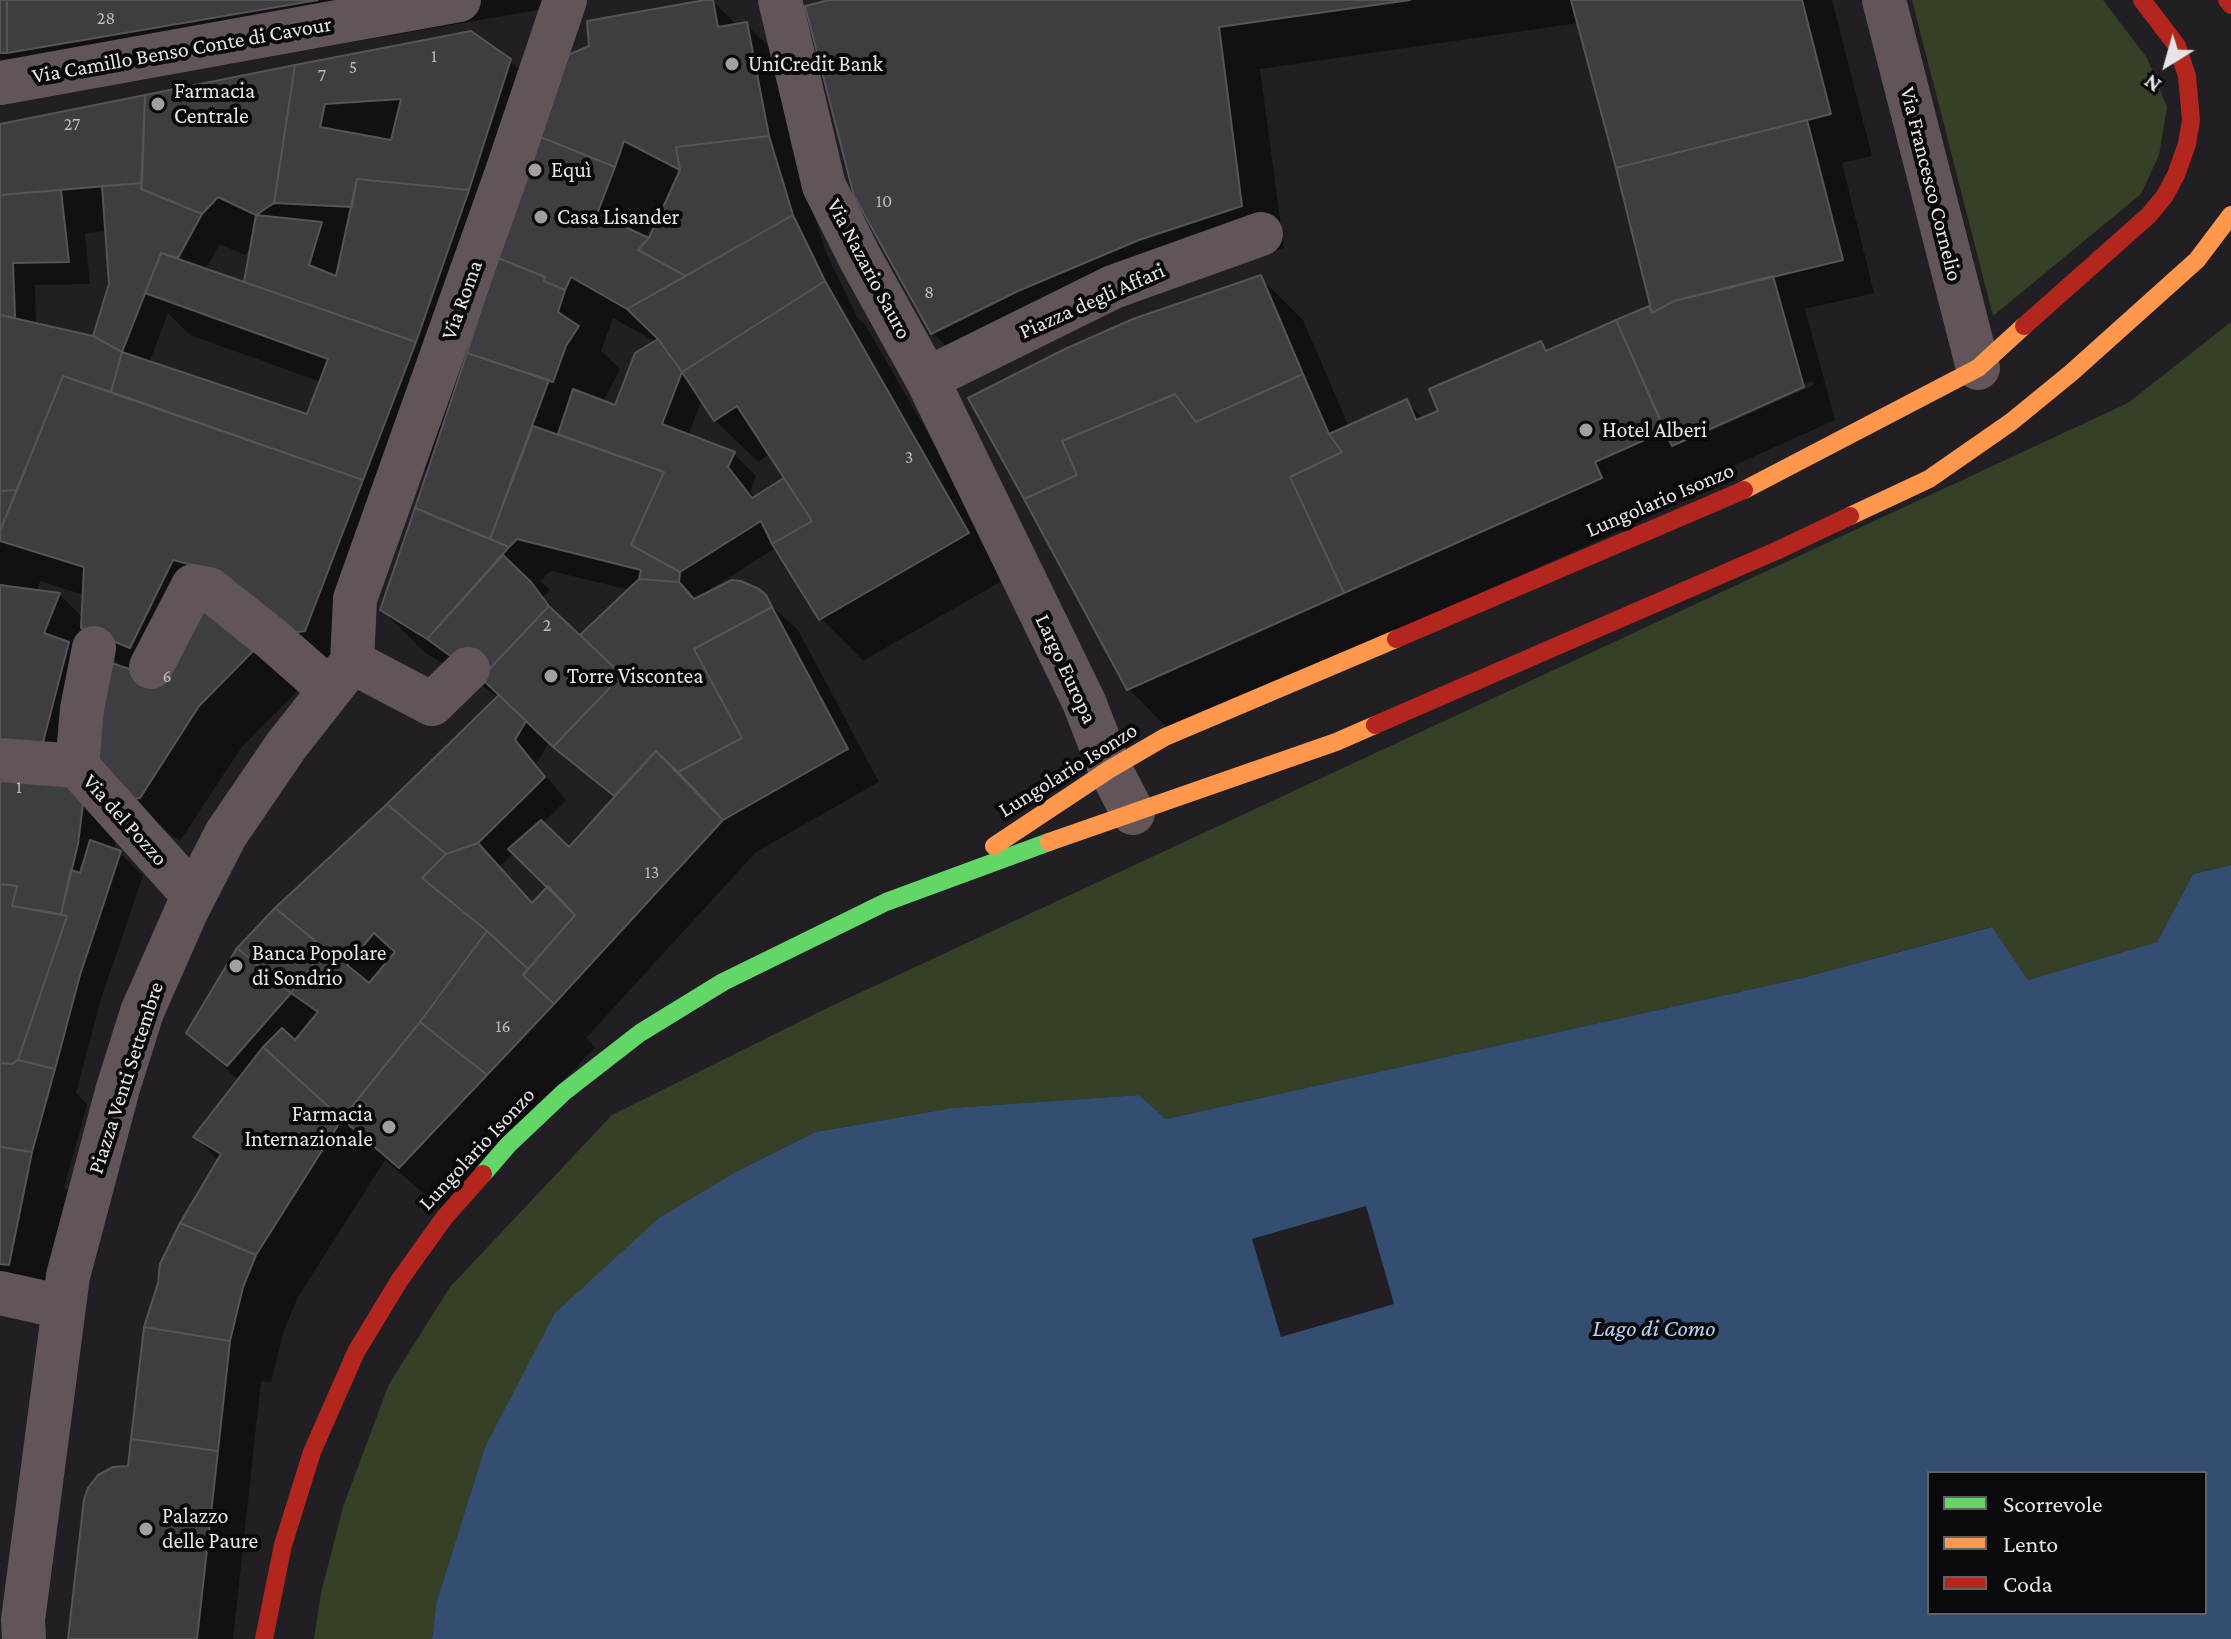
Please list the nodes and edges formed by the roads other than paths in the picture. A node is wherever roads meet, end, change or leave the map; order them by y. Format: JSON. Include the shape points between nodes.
{"nodes":[{"id":1,"x":459,"y":0,"type":"edge"},
{"id":2,"x":565,"y":0,"type":"edge"},
{"id":3,"x":780,"y":0,"type":"edge"},
{"id":4,"x":1884,"y":0,"type":"edge"},
{"id":5,"x":2142,"y":0,"type":"edge"},
{"id":6,"x":2227,"y":0,"type":"edge"},
{"id":7,"x":2231,"y":5,"type":"edge"},
{"id":8,"x":0,"y":83,"type":"edge"},
{"id":9,"x":2231,"y":215,"type":"edge"},
{"id":10,"x":1261,"y":234,"type":"dead end"},
{"id":11,"x":1978,"y":368,"type":"junction"},
{"id":12,"x":927,"y":379,"type":"junction"},
{"id":13,"x":997,"y":524,"type":"joint"},
{"id":14,"x":94,"y":648,"type":"dead end"},
{"id":15,"x":151,"y":667,"type":"dead end"},
{"id":16,"x":468,"y":669,"type":"dead end"},
{"id":17,"x":341,"y":676,"type":"junction"},
{"id":18,"x":0,"y":760,"type":"edge"},
{"id":19,"x":77,"y":766,"type":"junction"},
{"id":20,"x":1110,"y":769,"type":"junction"},
{"id":21,"x":1133,"y":813,"type":"junction"},
{"id":22,"x":941,"y":880,"type":"junction"},
{"id":23,"x":194,"y":896,"type":"junction"},
{"id":24,"x":0,"y":1293,"type":"edge"},
{"id":25,"x":63,"y":1307,"type":"junction"},
{"id":26,"x":16,"y":1626,"type":"edge"},
{"id":27,"x":264,"y":1639,"type":"edge"}],
"edges":[{"from":1,"to":8,"type":"street","name":"Via Camillo Benso Conte di Cavour"},
{"from":2,"to":17,"type":"street","name":"Via Roma","via":[[355,599]]},
{"from":3,"to":12,"type":"street","name":"Via Nazario Sauro","via":[[824,186]]},
{"from":4,"to":11,"type":"street","name":"Via Francesco Cornelio"},
{"from":5,"to":11,"type":"main road","name":"Lungolario Isonzo","via":[[2177,46],[2187,76],[2191,120],[2176,175],[2148,216]]},
{"from":6,"to":7,"type":"main road"},
{"from":9,"to":21,"type":"main road","name":"Lungolario Isonzo","via":[[2197,260],[2071,373],[1929,479],[1336,742]]},
{"from":10,"to":12,"type":"street","name":"Piazza degli Affari","via":[[1113,287]]},
{"from":11,"to":20,"type":"main road","name":"Lungolario Isonzo","via":[[1756,485],[1165,737]]},
{"from":12,"to":13,"type":"street","name":"Via Nazario Sauro"},
{"from":13,"to":20,"type":"street","name":"Largo Europa","via":[[1084,702]]},
{"from":14,"to":19,"type":"street"},
{"from":15,"to":17,"type":"street","via":[[193,586],[209,589],[272,639]]},
{"from":16,"to":17,"type":"street","via":[[432,704]]},
{"from":17,"to":23,"type":"street","name":"Piazza Venti Settembre","via":[[226,834]]},
{"from":18,"to":19,"type":"street","name":"Via del Pozzo"},
{"from":19,"to":23,"type":"street","name":"Via del Pozzo"},
{"from":20,"to":21,"type":"street","name":"Largo Europa"},
{"from":20,"to":22,"type":"main road","name":"Lungolario Isonzo"},
{"from":21,"to":22,"type":"main road","name":"Lungolario Isonzo"},
{"from":22,"to":27,"type":"main road","name":"Lungolario Isonzo","via":[[757,964],[656,1022],[557,1098],[482,1173],[410,1265],[356,1352],[293,1508]]},
{"from":23,"to":25,"type":"street","name":"Piazza Venti Settembre","via":[[142,1012]]},
{"from":24,"to":25,"type":"street"},
{"from":25,"to":26,"type":"street","name":"Piazza Venti Settembre"}]}
